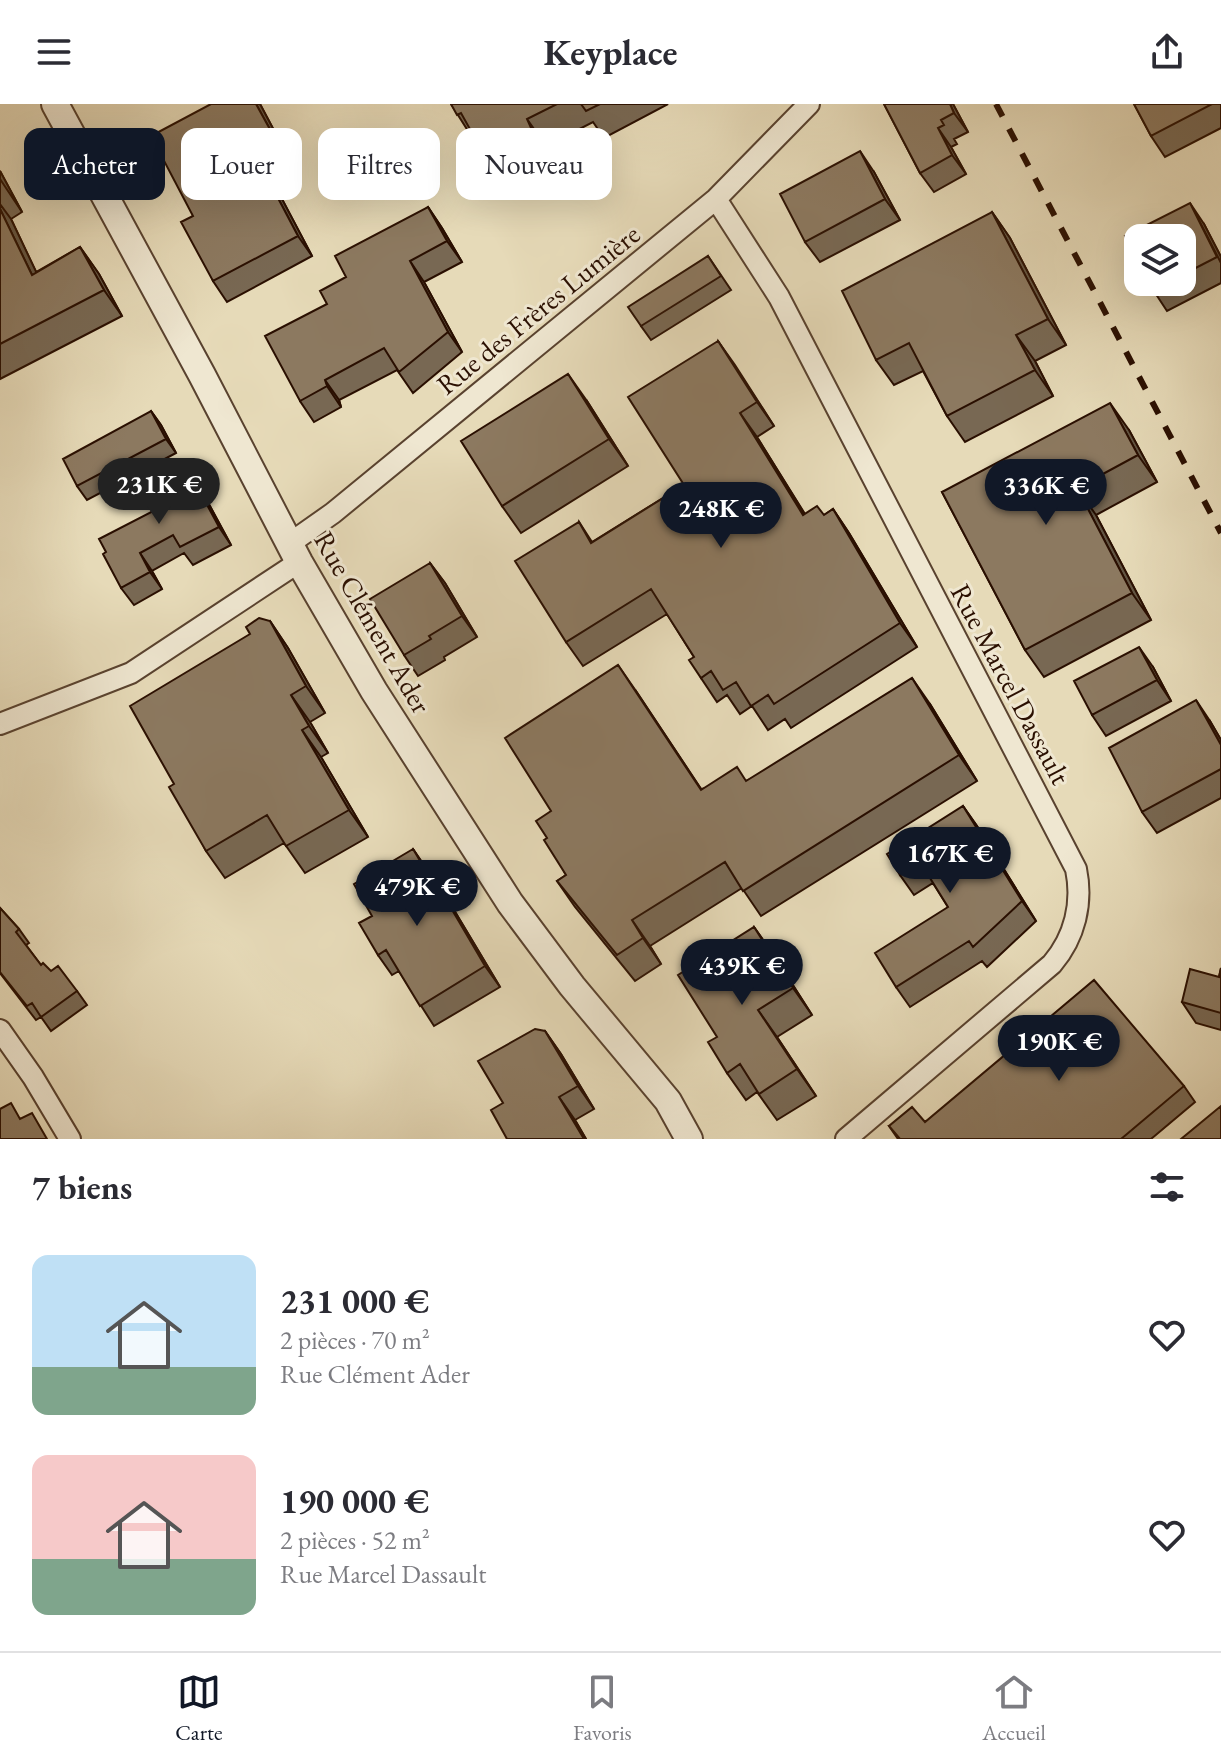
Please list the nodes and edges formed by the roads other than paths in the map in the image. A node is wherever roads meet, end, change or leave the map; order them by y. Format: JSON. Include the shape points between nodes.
{"nodes":[{"id":1,"x":55,"y":104,"type":"edge"},
{"id":2,"x":809,"y":104,"type":"edge"},
{"id":3,"x":716,"y":199,"type":"junction"},
{"id":4,"x":294,"y":553,"type":"junction"},
{"id":5,"x":0,"y":724,"type":"edge"},
{"id":6,"x":0,"y":1030,"type":"edge"},
{"id":7,"x":70,"y":1139,"type":"edge"},
{"id":8,"x":689,"y":1139,"type":"edge"},
{"id":9,"x":846,"y":1139,"type":"edge"}],
"edges":[{"from":1,"to":4,"type":"street","name":"Rue Clément Ader"},
{"from":2,"to":3,"type":"street","name":"Rue des Frères Lumière"},
{"from":3,"to":4,"type":"street","name":"Rue des Frères Lumière","via":[[340,507]]},
{"from":3,"to":9,"type":"street","name":"Rue Marcel Dassault","via":[[779,297],[1076,869],[1080,887],[1068,941],[1052,964]]},
{"from":4,"to":5,"type":"street","name":"Rue des Frères Lumière","via":[[131,673]]},
{"from":4,"to":8,"type":"street","name":"Rue Clément Ader","via":[[374,691],[510,903],[668,1101]]},
{"from":6,"to":7,"type":"street"}]}
